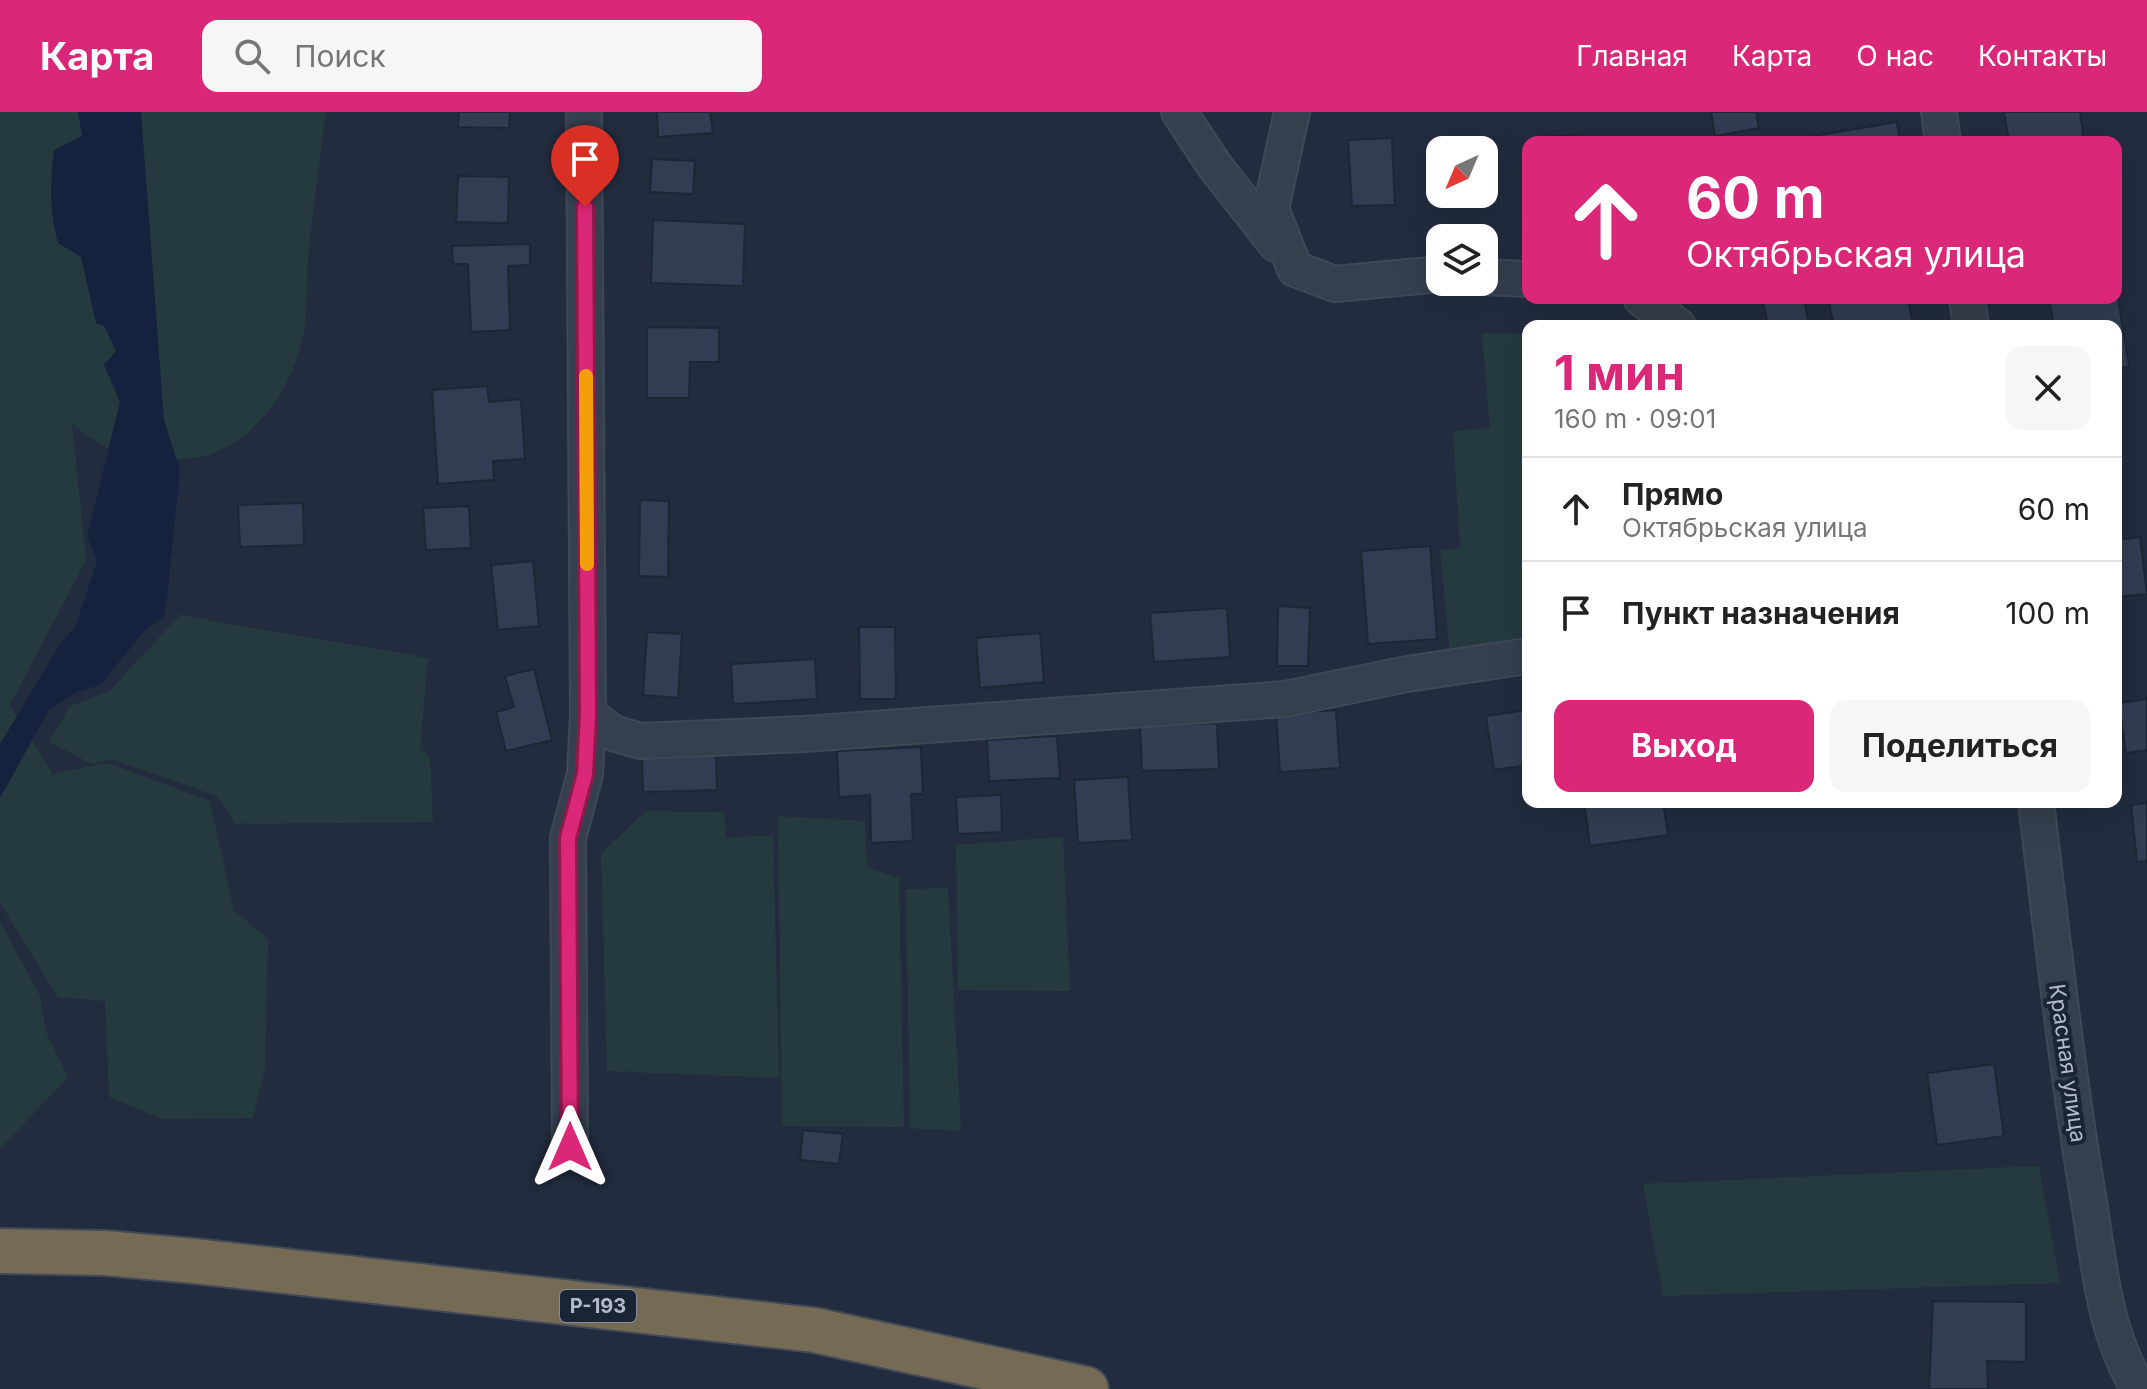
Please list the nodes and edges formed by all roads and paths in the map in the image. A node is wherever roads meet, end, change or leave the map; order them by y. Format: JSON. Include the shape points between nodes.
{"nodes":[{"id":1,"x":584,"y":112,"type":"edge"},
{"id":2,"x":1179,"y":112,"type":"edge"},
{"id":3,"x":1292,"y":112,"type":"edge"},
{"id":4,"x":1939,"y":112,"type":"edge"},
{"id":5,"x":1942,"y":136,"type":"edge"},
{"id":6,"x":1295,"y":269,"type":"junction"},
{"id":7,"x":1426,"y":275,"type":"edge"},
{"id":8,"x":1498,"y":278,"type":"edge"},
{"id":9,"x":1522,"y":279,"type":"edge"},
{"id":10,"x":1649,"y":304,"type":"edge"},
{"id":11,"x":1670,"y":320,"type":"edge"},
{"id":12,"x":1522,"y":657,"type":"edge"},
{"id":13,"x":588,"y":714,"type":"junction"},
{"id":14,"x":2037,"y":808,"type":"edge"},
{"id":15,"x":570,"y":1147,"type":"dead end"},
{"id":16,"x":0,"y":1251,"type":"edge"},
{"id":17,"x":1086,"y":1389,"type":"edge"},
{"id":18,"x":2139,"y":1389,"type":"edge"}],
"edges":[{"from":1,"to":13,"type":"street"},
{"from":2,"to":6,"type":"street"},
{"from":3,"to":6,"type":"street","via":[[1271,209]]},
{"from":4,"to":5,"type":"street"},
{"from":6,"to":7,"type":"street","via":[[1335,284]]},
{"from":8,"to":9,"type":"street"},
{"from":10,"to":11,"type":"street"},
{"from":12,"to":13,"type":"street","via":[[1285,699],[804,734],[640,741],[613,733]]},
{"from":13,"to":15,"type":"street","via":[[585,774],[568,838]]},
{"from":14,"to":18,"type":"street","name":"Красная улица","via":[[2070,1090],[2109,1322]]},
{"from":16,"to":17,"type":"highway","number":"Р-193","via":[[105,1253],[814,1330]]}]}
